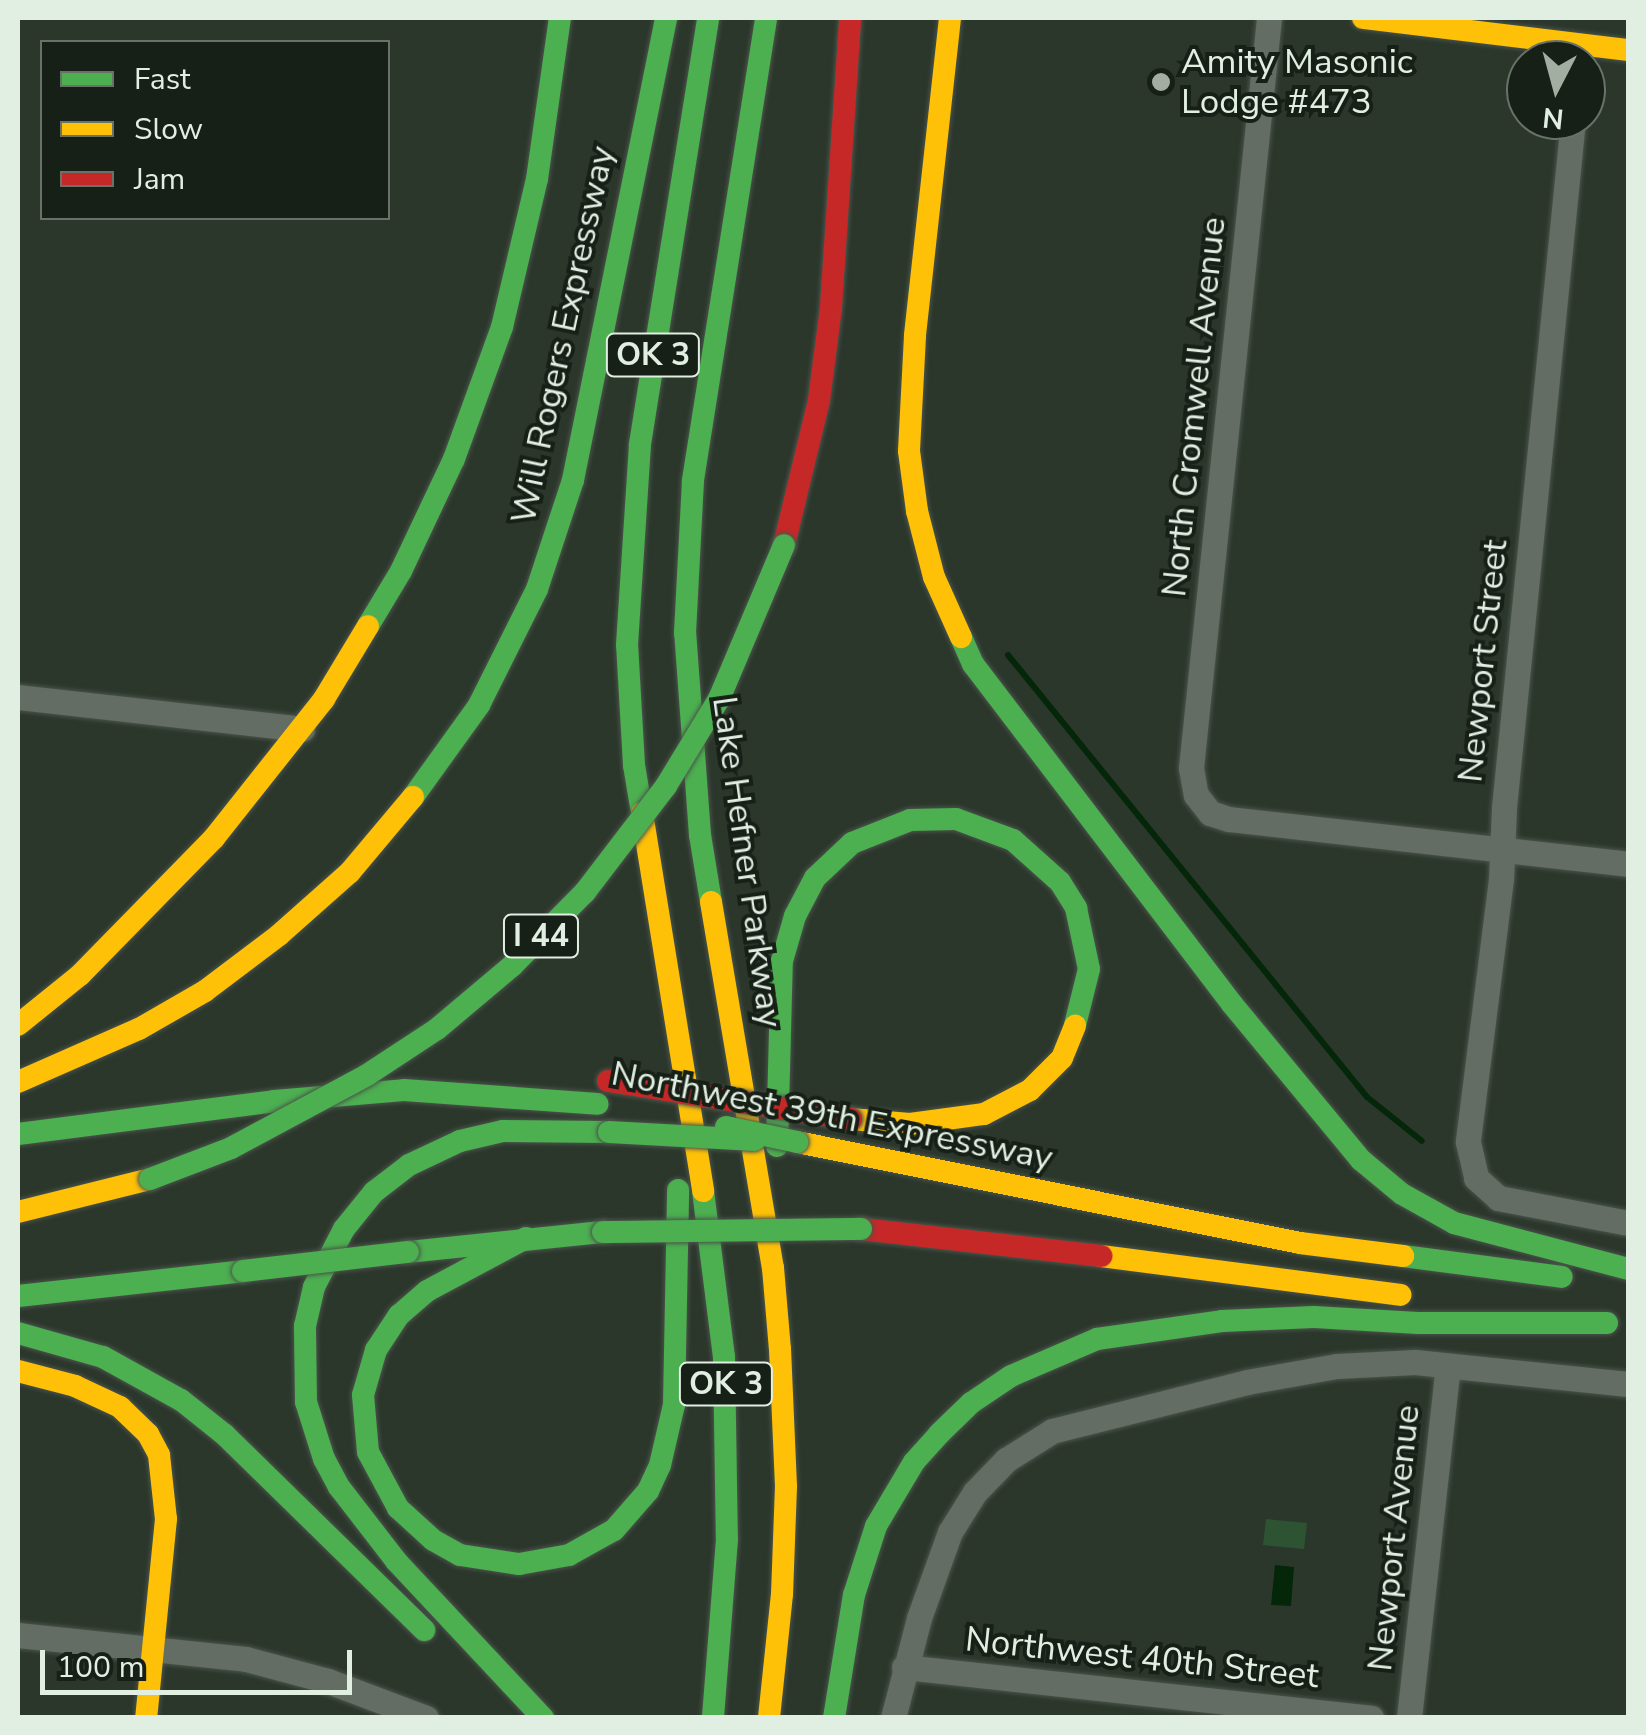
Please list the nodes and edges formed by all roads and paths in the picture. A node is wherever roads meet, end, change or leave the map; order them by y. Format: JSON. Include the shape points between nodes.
{"nodes":[{"id":1,"x":560,"y":18,"type":"edge"},
{"id":2,"x":666,"y":18,"type":"edge"},
{"id":3,"x":708,"y":18,"type":"edge"},
{"id":4,"x":766,"y":18,"type":"edge"},
{"id":5,"x":850,"y":18,"type":"edge"},
{"id":6,"x":950,"y":18,"type":"edge"},
{"id":7,"x":1269,"y":18,"type":"edge"},
{"id":8,"x":1362,"y":18,"type":"edge"},
{"id":9,"x":1506,"y":40,"type":"edge"},
{"id":10,"x":1571,"y":140,"type":"edge"},
{"id":11,"x":18,"y":698,"type":"edge"},
{"id":12,"x":302,"y":729,"type":"junction"},
{"id":13,"x":1502,"y":850,"type":"junction"},
{"id":14,"x":1628,"y":864,"type":"edge"},
{"id":15,"x":18,"y":1025,"type":"edge"},
{"id":16,"x":679,"y":1053,"type":"junction"},
{"id":17,"x":18,"y":1082,"type":"edge"},
{"id":18,"x":504,"y":1094,"type":"junction"},
{"id":19,"x":18,"y":1134,"type":"edge"},
{"id":20,"x":797,"y":1142,"type":"junction"},
{"id":21,"x":18,"y":1212,"type":"edge"},
{"id":22,"x":1628,"y":1223,"type":"edge"},
{"id":23,"x":526,"y":1238,"type":"junction"},
{"id":24,"x":772,"y":1268,"type":"junction"},
{"id":25,"x":1628,"y":1269,"type":"edge"},
{"id":26,"x":1628,"y":1284,"type":"edge"},
{"id":27,"x":18,"y":1296,"type":"edge"},
{"id":28,"x":1618,"y":1324,"type":"edge"},
{"id":29,"x":18,"y":1333,"type":"edge"},
{"id":30,"x":1448,"y":1366,"type":"junction"},
{"id":31,"x":18,"y":1370,"type":"edge"},
{"id":32,"x":1628,"y":1384,"type":"edge"},
{"id":33,"x":18,"y":1634,"type":"edge"},
{"id":34,"x":153,"y":1647,"type":"junction"},
{"id":35,"x":904,"y":1667,"type":"junction"},
{"id":36,"x":425,"y":1717,"type":"edge"},
{"id":37,"x":146,"y":1718,"type":"edge"},
{"id":38,"x":524,"y":1718,"type":"edge"},
{"id":39,"x":544,"y":1718,"type":"edge"},
{"id":40,"x":712,"y":1718,"type":"edge"},
{"id":41,"x":769,"y":1718,"type":"edge"},
{"id":42,"x":834,"y":1718,"type":"edge"},
{"id":43,"x":893,"y":1718,"type":"edge"},
{"id":44,"x":1371,"y":1718,"type":"edge"},
{"id":45,"x":1410,"y":1718,"type":"edge"}],
"edges":[{"from":1,"to":12,"type":"main road","via":[[523,246],[471,419],[409,556]]},
{"from":2,"to":17,"type":"main road","name":"Will Rogers Expressway","via":[[573,480],[537,588],[479,705],[399,816],[350,872],[279,935],[139,1030]]},
{"from":3,"to":16,"type":"main road","number":"OK 3","via":[[646,398],[628,594],[634,764]]},
{"from":4,"to":24,"type":"main road","name":"Lake Hefner Parkway","number":"OK 3","via":[[692,480],[685,633],[700,835]]},
{"from":5,"to":21,"type":"main road","number":"I 44","bridge":true,"via":[[828,326],[807,458],[784,545],[719,698],[666,786],[584,892],[437,1029],[231,1148],[150,1179]]},
{"from":6,"to":25,"type":"main road","via":[[915,336],[910,451],[934,577],[973,664],[1232,1004],[1371,1170],[1422,1208],[1466,1228]]},
{"from":7,"to":13,"type":"street","name":"North Cromwell Avenue","via":[[1191,768],[1200,802],[1229,819]]},
{"from":8,"to":9,"type":"main road"},
{"from":10,"to":13,"type":"street","name":"Newport Street"},
{"from":11,"to":12,"type":"street"},
{"from":12,"to":15,"type":"main road","via":[[172,886]]},
{"from":13,"to":14,"type":"street"},
{"from":13,"to":22,"type":"street","name":"Newport Street","via":[[1468,1142],[1476,1178],[1498,1198]]},
{"from":16,"to":23,"type":"main road","via":[[676,1362],[660,1464],[648,1491],[614,1530],[569,1555],[519,1564],[460,1555],[398,1508],[368,1452],[364,1396],[376,1350],[400,1315],[427,1290]]},
{"from":16,"to":40,"type":"main road","number":"OK 3","via":[[719,1298],[727,1416],[727,1540]]},
{"from":18,"to":19,"type":"main road","name":"Northwest 39th Expressway","via":[[367,1093]]},
{"from":18,"to":20,"type":"main road","name":"Northwest 39th Expressway","bridge":true,"via":[[603,1105]]},
{"from":18,"to":24,"type":"main road","bridge":true,"via":[[608,1081],[851,1118],[910,1124],[984,1114],[1030,1090],[1062,1058],[1086,998],[1076,908],[1060,882],[1014,840],[956,819],[894,823],[840,852],[801,901],[784,946],[780,981]]},
{"from":20,"to":26,"type":"main road","name":"Northwest 39th Expressway","via":[[1300,1243]]},
{"from":20,"to":39,"type":"main road","bridge":true,"via":[[504,1131],[460,1141],[374,1192],[344,1229],[314,1287],[305,1326],[306,1402],[339,1487],[397,1562]]},
{"from":23,"to":27,"type":"main road","bridge":true},
{"from":23,"to":28,"type":"main road","bridge":true,"via":[[742,1226],[916,1232]]},
{"from":24,"to":41,"type":"main road","name":"Lake Hefner Parkway","number":"OK 3","via":[[786,1486]]},
{"from":28,"to":42,"type":"main road","via":[[1222,1321],[1097,1339],[1011,1376],[939,1434],[876,1526],[854,1595]]},
{"from":29,"to":38,"type":"main road","via":[[103,1357],[226,1434]]},
{"from":30,"to":32,"type":"street"},
{"from":30,"to":35,"type":"street","via":[[1337,1366],[1247,1382],[1075,1423],[1032,1441],[975,1492],[950,1532]]},
{"from":30,"to":45,"type":"street","name":"Newport Avenue"},
{"from":31,"to":34,"type":"main road","via":[[120,1407],[153,1442],[164,1477],[166,1519]]},
{"from":33,"to":34,"type":"street"},
{"from":34,"to":36,"type":"street","via":[[284,1668]]},
{"from":34,"to":37,"type":"main road"},
{"from":35,"to":43,"type":"street"},
{"from":35,"to":44,"type":"street","name":"Northwest 40th Street"}]}
